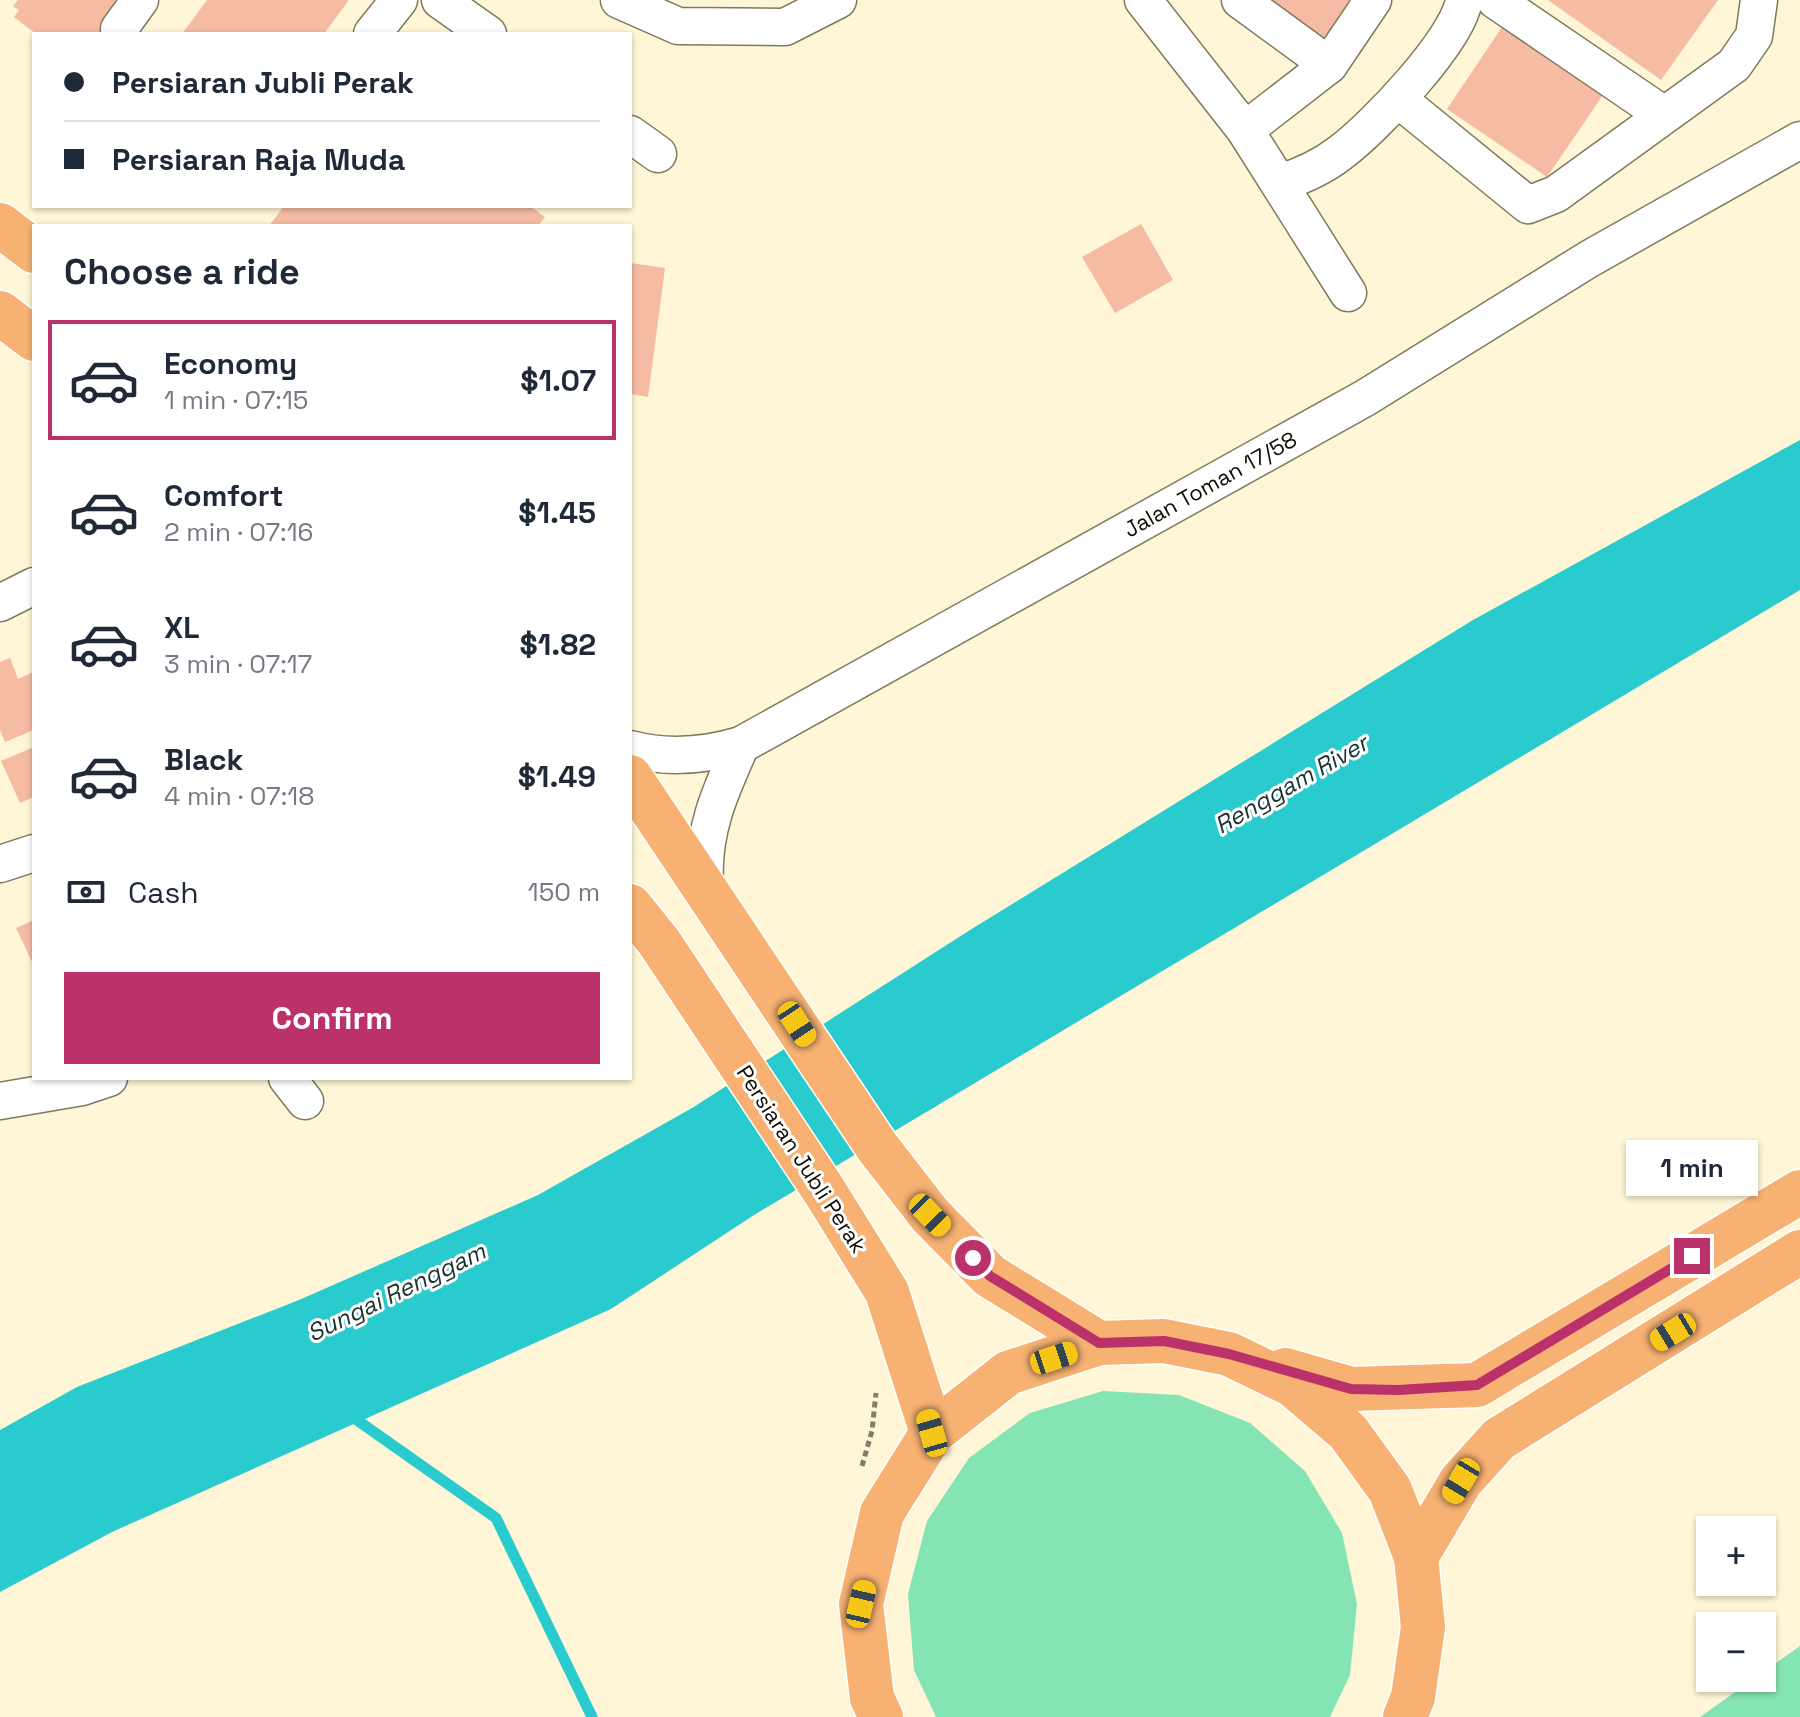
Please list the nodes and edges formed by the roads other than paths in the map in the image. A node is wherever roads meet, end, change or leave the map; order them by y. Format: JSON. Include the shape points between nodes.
{"nodes":[{"id":1,"x":140,"y":0,"type":"edge"},
{"id":2,"x":399,"y":0,"type":"edge"},
{"id":3,"x":440,"y":0,"type":"edge"},
{"id":4,"x":619,"y":0,"type":"edge"},
{"id":5,"x":838,"y":0,"type":"edge"},
{"id":6,"x":1143,"y":0,"type":"edge"},
{"id":7,"x":1240,"y":0,"type":"edge"},
{"id":8,"x":1373,"y":0,"type":"edge"},
{"id":9,"x":1464,"y":0,"type":"edge"},
{"id":10,"x":1495,"y":0,"type":"edge"},
{"id":11,"x":1759,"y":0,"type":"edge"},
{"id":12,"x":119,"y":29,"type":"dead end"},
{"id":13,"x":374,"y":32,"type":"edge"},
{"id":14,"x":485,"y":32,"type":"edge"},
{"id":15,"x":1329,"y":65,"type":"junction"},
{"id":16,"x":1398,"y":99,"type":"junction"},
{"id":17,"x":1664,"y":115,"type":"junction"},
{"id":18,"x":1245,"y":130,"type":"junction"},
{"id":19,"x":1800,"y":140,"type":"edge"},
{"id":20,"x":1280,"y":183,"type":"junction"},
{"id":21,"x":0,"y":225,"type":"edge"},
{"id":22,"x":32,"y":249,"type":"edge"},
{"id":23,"x":1348,"y":293,"type":"dead end"},
{"id":24,"x":0,"y":313,"type":"edge"},
{"id":25,"x":32,"y":337,"type":"edge"},
{"id":26,"x":32,"y":587,"type":"edge"},
{"id":27,"x":0,"y":603,"type":"edge"},
{"id":28,"x":741,"y":745,"type":"junction"},
{"id":29,"x":632,"y":750,"type":"edge"},
{"id":30,"x":632,"y":780,"type":"edge"},
{"id":31,"x":32,"y":854,"type":"edge"},
{"id":32,"x":0,"y":864,"type":"edge"},
{"id":33,"x":705,"y":883,"type":"junction"},
{"id":34,"x":632,"y":908,"type":"edge"},
{"id":35,"x":103,"y":1080,"type":"edge"},
{"id":36,"x":0,"y":1101,"type":"edge"},
{"id":37,"x":1800,"y":1192,"type":"edge"},
{"id":38,"x":1800,"y":1252,"type":"edge"},
{"id":39,"x":1099,"y":1343,"type":"junction"},
{"id":40,"x":1229,"y":1354,"type":"junction"},
{"id":41,"x":932,"y":1433,"type":"junction"},
{"id":42,"x":1416,"y":1557,"type":"junction"},
{"id":43,"x":881,"y":1717,"type":"edge"},
{"id":44,"x":1405,"y":1717,"type":"edge"}],
"edges":[{"from":1,"to":12,"type":"street"},
{"from":2,"to":13,"type":"street"},
{"from":3,"to":14,"type":"street"},
{"from":4,"to":5,"type":"street","via":[[678,26],[785,27]]},
{"from":6,"to":18,"type":"street"},
{"from":7,"to":15,"type":"street"},
{"from":8,"to":15,"type":"street"},
{"from":9,"to":16,"type":"street","via":[[1456,24]]},
{"from":10,"to":17,"type":"street"},
{"from":11,"to":17,"type":"street","via":[[1754,36],[1734,65]]},
{"from":15,"to":18,"type":"street"},
{"from":16,"to":17,"type":"street","via":[[1528,205],[1556,194]]},
{"from":16,"to":20,"type":"street","via":[[1342,152],[1301,177]]},
{"from":18,"to":20,"type":"street"},
{"from":19,"to":28,"type":"street","name":"Jalan Toman 17/58","via":[[1589,259],[1365,398]]},
{"from":20,"to":23,"type":"street"},
{"from":21,"to":22,"type":"main road"},
{"from":24,"to":25,"type":"main road"},
{"from":26,"to":27,"type":"street"},
{"from":28,"to":29,"type":"street","name":"Jalan Toman 17/58","via":[[711,754],[654,756]]},
{"from":28,"to":33,"type":"street","via":[[711,812],[703,850]]},
{"from":30,"to":33,"type":"main road"},
{"from":31,"to":32,"type":"street"},
{"from":33,"to":39,"type":"main road","via":[[878,1148],[930,1215],[990,1276]]},
{"from":34,"to":41,"type":"main road","name":"Persiaran Jubli Perak","via":[[887,1292]]},
{"from":35,"to":36,"type":"street"},
{"from":37,"to":40,"type":"main road","via":[[1477,1385],[1351,1389]]},
{"from":38,"to":42,"type":"main road","via":[[1499,1439],[1461,1481]]},
{"from":39,"to":40,"type":"main road","via":[[1164,1341]]},
{"from":39,"to":41,"type":"main road","via":[[1008,1373]]},
{"from":40,"to":42,"type":"main road","via":[[1293,1385],[1348,1432],[1390,1490]]},
{"from":41,"to":43,"type":"main road","via":[[882,1513],[861,1604],[872,1698]]},
{"from":42,"to":44,"type":"main road","via":[[1423,1627]]}]}
